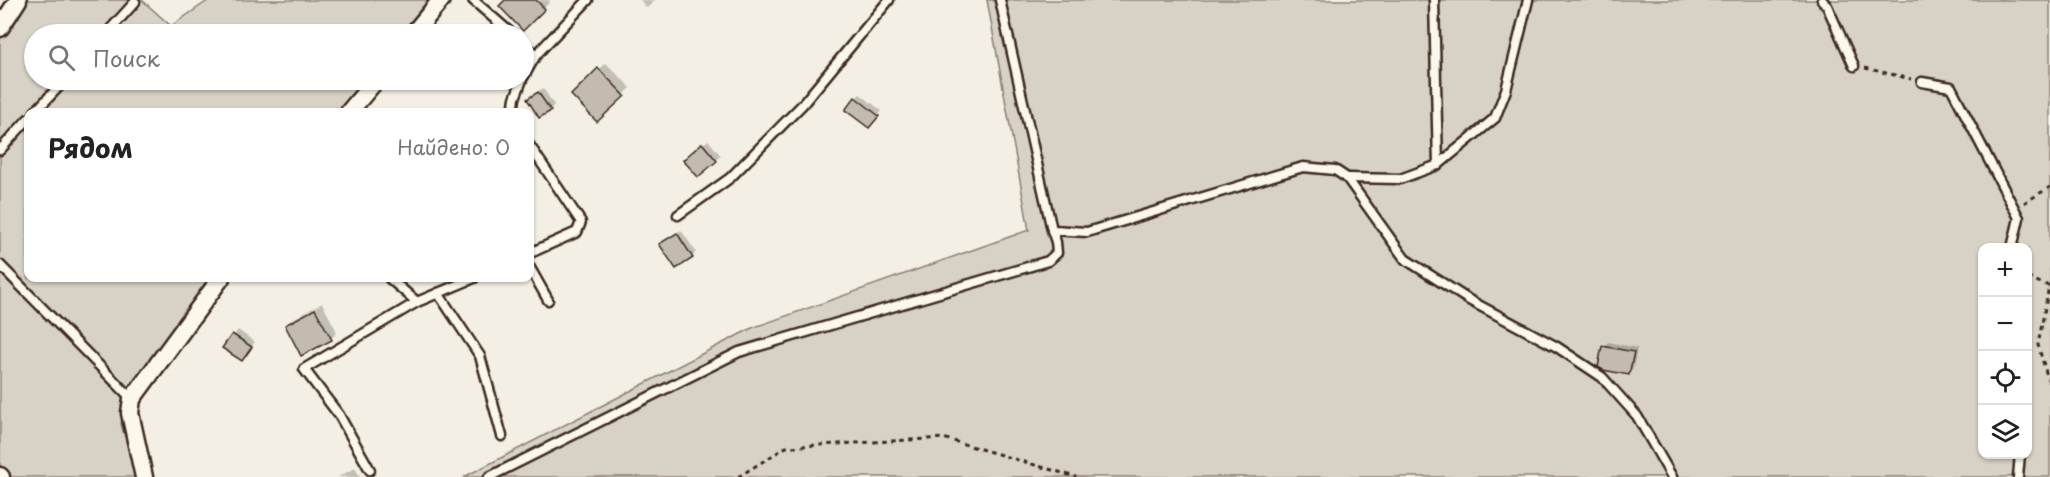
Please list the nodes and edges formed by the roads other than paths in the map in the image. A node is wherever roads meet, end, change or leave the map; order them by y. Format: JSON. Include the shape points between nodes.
{"nodes":[{"id":1,"x":18,"y":0,"type":"edge"},
{"id":2,"x":441,"y":0,"type":"edge"},
{"id":3,"x":472,"y":0,"type":"edge"},
{"id":4,"x":588,"y":0,"type":"edge"},
{"id":5,"x":889,"y":0,"type":"edge"},
{"id":6,"x":1000,"y":0,"type":"edge"},
{"id":7,"x":1434,"y":0,"type":"edge"},
{"id":8,"x":1528,"y":0,"type":"edge"},
{"id":9,"x":1822,"y":0,"type":"edge"},
{"id":10,"x":135,"y":2,"type":"dead end"},
{"id":11,"x":115,"y":24,"type":"edge"},
{"id":12,"x":421,"y":24,"type":"edge"},
{"id":13,"x":500,"y":24,"type":"edge"},
{"id":14,"x":0,"y":28,"type":"edge"},
{"id":15,"x":536,"y":55,"type":"joint"},
{"id":16,"x":534,"y":59,"type":"edge"},
{"id":17,"x":1854,"y":66,"type":"road end"},
{"id":18,"x":1922,"y":82,"type":"road end"},
{"id":19,"x":55,"y":90,"type":"edge"},
{"id":20,"x":368,"y":90,"type":"edge"},
{"id":21,"x":518,"y":90,"type":"edge"},
{"id":22,"x":38,"y":108,"type":"edge"},
{"id":23,"x":352,"y":108,"type":"edge"},
{"id":24,"x":514,"y":108,"type":"edge"},
{"id":25,"x":24,"y":123,"type":"edge"},
{"id":26,"x":0,"y":150,"type":"edge"},
{"id":27,"x":534,"y":152,"type":"edge"},
{"id":28,"x":1438,"y":165,"type":"junction"},
{"id":29,"x":1347,"y":178,"type":"junction"},
{"id":30,"x":678,"y":215,"type":"dead end"},
{"id":31,"x":1052,"y":230,"type":"junction"},
{"id":32,"x":2013,"y":243,"type":"edge"},
{"id":33,"x":534,"y":251,"type":"edge"},
{"id":34,"x":0,"y":265,"type":"edge"},
{"id":35,"x":534,"y":275,"type":"edge"},
{"id":36,"x":218,"y":282,"type":"edge"},
{"id":37,"x":394,"y":282,"type":"edge"},
{"id":38,"x":464,"y":282,"type":"edge"},
{"id":39,"x":438,"y":293,"type":"junction"},
{"id":40,"x":548,"y":300,"type":"dead end"},
{"id":41,"x":417,"y":302,"type":"junction"},
{"id":42,"x":132,"y":399,"type":"junction"},
{"id":43,"x":502,"y":436,"type":"dead end"},
{"id":44,"x":2020,"y":459,"type":"edge"},
{"id":45,"x":370,"y":470,"type":"dead end"},
{"id":46,"x":144,"y":477,"type":"edge"},
{"id":47,"x":489,"y":477,"type":"edge"},
{"id":48,"x":1672,"y":477,"type":"edge"},
{"id":49,"x":2018,"y":477,"type":"edge"}],
"edges":[{"from":1,"to":14,"type":"street"},
{"from":2,"to":12,"type":"street"},
{"from":3,"to":13,"type":"lane"},
{"from":4,"to":15,"type":"lane"},
{"from":5,"to":30,"type":"lane","via":[[802,105],[730,178]]},
{"from":6,"to":31,"type":"lane"},
{"from":7,"to":28,"type":"lane"},
{"from":8,"to":28,"type":"lane","via":[[1506,90],[1495,118]]},
{"from":9,"to":17,"type":"lane"},
{"from":10,"to":11,"type":"lane"},
{"from":15,"to":16,"type":"lane"},
{"from":18,"to":32,"type":"lane","via":[[1951,87],[2019,218]]},
{"from":19,"to":22,"type":"lane"},
{"from":20,"to":23,"type":"street"},
{"from":21,"to":24,"type":"lane"},
{"from":25,"to":26,"type":"lane"},
{"from":27,"to":33,"type":"lane","via":[[581,222],[577,232]]},
{"from":28,"to":29,"type":"lane","via":[[1400,179]]},
{"from":29,"to":31,"type":"lane","via":[[1335,170],[1303,167],[1087,232]]},
{"from":29,"to":48,"type":"lane","via":[[1405,258],[1602,377],[1637,416]]},
{"from":31,"to":47,"type":"lane","via":[[1057,253],[1048,261],[739,352]]},
{"from":34,"to":42,"type":"lane"},
{"from":35,"to":40,"type":"lane"},
{"from":36,"to":42,"type":"street"},
{"from":37,"to":41,"type":"lane"},
{"from":38,"to":39,"type":"lane"},
{"from":39,"to":41,"type":"lane"},
{"from":39,"to":43,"type":"lane","via":[[480,356]]},
{"from":41,"to":45,"type":"lane","via":[[304,369],[339,415]]},
{"from":42,"to":46,"type":"street","via":[[130,413]]},
{"from":44,"to":49,"type":"lane"}]}
